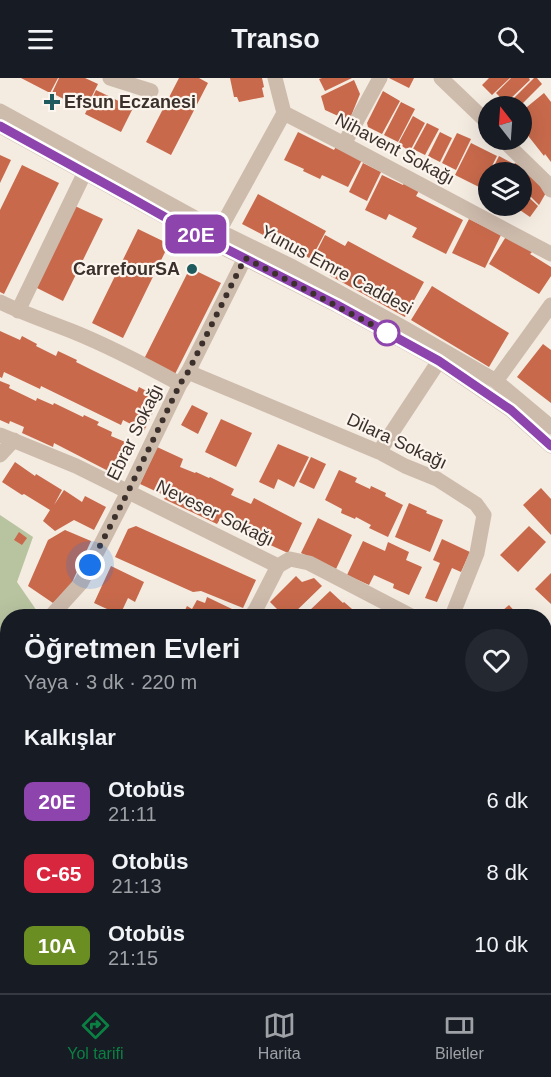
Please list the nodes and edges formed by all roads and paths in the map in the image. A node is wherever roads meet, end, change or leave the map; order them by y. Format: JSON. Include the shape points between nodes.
{"nodes":[{"id":1,"x":110,"y":78,"type":"edge"},
{"id":2,"x":276,"y":78,"type":"edge"},
{"id":3,"x":380,"y":78,"type":"edge"},
{"id":4,"x":441,"y":78,"type":"edge"},
{"id":5,"x":152,"y":91,"type":"dead end"},
{"id":6,"x":0,"y":111,"type":"edge"},
{"id":7,"x":478,"y":113,"type":"edge"},
{"id":8,"x":284,"y":114,"type":"junction"},
{"id":9,"x":0,"y":126,"type":"edge"},
{"id":10,"x":344,"y":144,"type":"junction"},
{"id":11,"x":513,"y":150,"type":"edge"},
{"id":12,"x":85,"y":172,"type":"junction"},
{"id":13,"x":551,"y":190,"type":"edge"},
{"id":14,"x":219,"y":231,"type":"junction"},
{"id":15,"x":551,"y":254,"type":"edge"},
{"id":16,"x":245,"y":258,"type":"junction"},
{"id":17,"x":0,"y":302,"type":"edge"},
{"id":18,"x":551,"y":304,"type":"edge"},
{"id":19,"x":18,"y":311,"type":"junction"},
{"id":20,"x":439,"y":361,"type":"junction"},
{"id":21,"x":184,"y":378,"type":"junction"},
{"id":22,"x":496,"y":381,"type":"junction"},
{"id":23,"x":551,"y":427,"type":"edge"},
{"id":24,"x":7,"y":437,"type":"edge"},
{"id":25,"x":551,"y":446,"type":"edge"},
{"id":26,"x":379,"y":452,"type":"junction"},
{"id":27,"x":0,"y":455,"type":"edge"},
{"id":28,"x":128,"y":492,"type":"junction"},
{"id":29,"x":278,"y":566,"type":"junction"},
{"id":30,"x":57,"y":609,"type":"edge"},
{"id":31,"x":261,"y":609,"type":"edge"},
{"id":32,"x":398,"y":609,"type":"edge"},
{"id":33,"x":455,"y":609,"type":"edge"}],
"edges":[{"from":1,"to":5,"type":"street"},
{"from":2,"to":8,"type":"street"},
{"from":3,"to":10,"type":"street"},
{"from":4,"to":7,"type":"street"},
{"from":6,"to":14,"type":"street","name":"Yunus Emre Caddesi"},
{"from":8,"to":10,"type":"street","name":"Nihavent Sokağı"},
{"from":8,"to":14,"type":"street"},
{"from":9,"to":12,"type":"street","name":"Yunus Emre Caddesi"},
{"from":10,"to":15,"type":"street","name":"Nihavent Sokağı"},
{"from":11,"to":13,"type":"street"},
{"from":12,"to":16,"type":"street","name":"Yunus Emre Caddesi"},
{"from":12,"to":19,"type":"street"},
{"from":14,"to":22,"type":"street","name":"Yunus Emre Caddesi","via":[[293,267]]},
{"from":16,"to":20,"type":"street","name":"Yunus Emre Caddesi"},
{"from":16,"to":21,"type":"street","name":"Ebrar Sokağı"},
{"from":17,"to":19,"type":"street","name":"Dilara Sokağı"},
{"from":18,"to":22,"type":"street"},
{"from":19,"to":21,"type":"street","name":"Dilara Sokağı"},
{"from":20,"to":25,"type":"street","name":"Yunus Emre Caddesi","via":[[511,410]]},
{"from":20,"to":26,"type":"street"},
{"from":21,"to":26,"type":"street","name":"Dilara Sokağı"},
{"from":21,"to":28,"type":"street","name":"Ebrar Sokağı"},
{"from":22,"to":23,"type":"street","name":"Yunus Emre Caddesi"},
{"from":24,"to":27,"type":"street"},
{"from":24,"to":28,"type":"street","name":"Neveser Sokağı"},
{"from":26,"to":33,"type":"street","name":"Dilara Sokağı","via":[[437,479],[476,504],[484,515],[477,553]]},
{"from":28,"to":29,"type":"street","name":"Neveser Sokağı"},
{"from":28,"to":30,"type":"street","name":"Ebrar Sokağı","via":[[81,583]]},
{"from":29,"to":31,"type":"street"},
{"from":29,"to":32,"type":"street","name":"Neveser Sokağı","via":[[290,560],[309,563]]}]}
